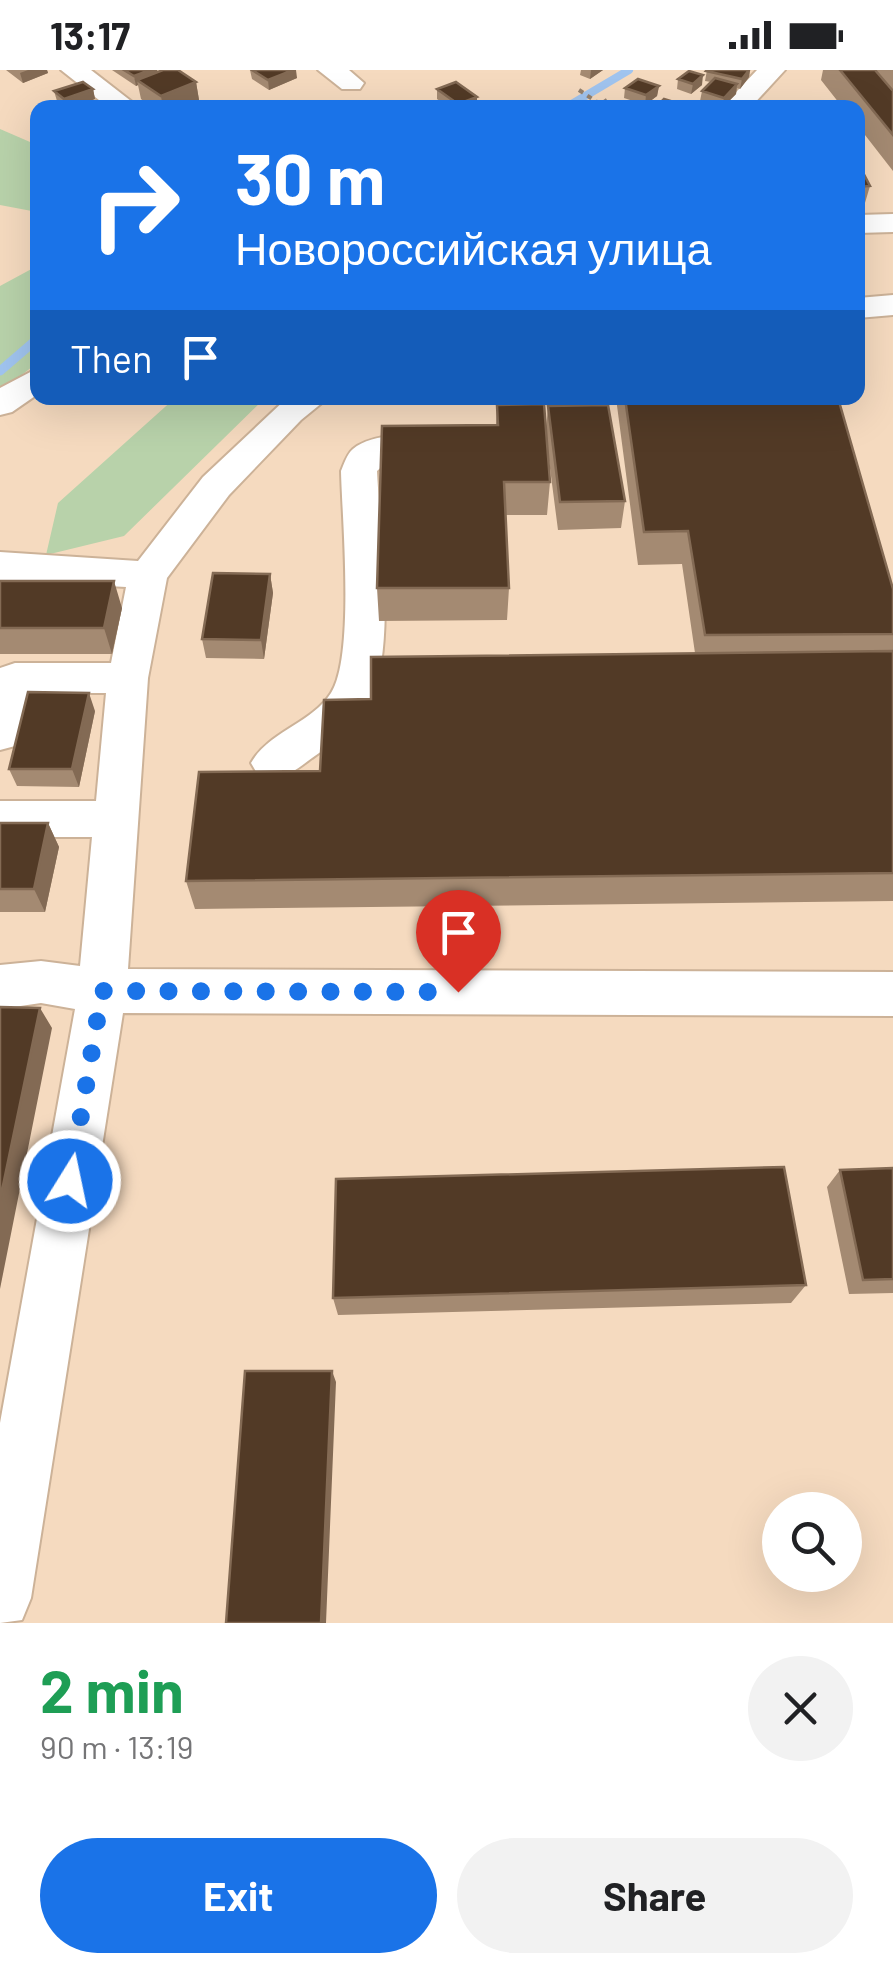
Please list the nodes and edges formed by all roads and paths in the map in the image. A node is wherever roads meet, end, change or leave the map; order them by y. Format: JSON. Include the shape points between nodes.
{"nodes":[{"id":1,"x":74,"y":70,"type":"edge"},
{"id":2,"x":772,"y":70,"type":"edge"},
{"id":3,"x":580,"y":90,"type":"dead end"},
{"id":4,"x":117,"y":100,"type":"edge"},
{"id":5,"x":594,"y":100,"type":"edge"},
{"id":6,"x":742,"y":100,"type":"edge"},
{"id":7,"x":893,"y":223,"type":"edge"},
{"id":8,"x":865,"y":224,"type":"edge"},
{"id":9,"x":893,"y":305,"type":"edge"},
{"id":10,"x":865,"y":307,"type":"edge"},
{"id":11,"x":30,"y":383,"type":"edge"},
{"id":12,"x":0,"y":404,"type":"edge"},
{"id":13,"x":300,"y":405,"type":"edge"},
{"id":14,"x":481,"y":437,"type":"edge"},
{"id":15,"x":0,"y":566,"type":"edge"},
{"id":16,"x":148,"y":575,"type":"junction"},
{"id":17,"x":10,"y":677,"type":"edge"},
{"id":18,"x":128,"y":678,"type":"junction"},
{"id":19,"x":0,"y":734,"type":"edge"},
{"id":20,"x":273,"y":762,"type":"dead end"},
{"id":21,"x":114,"y":819,"type":"junction"},
{"id":22,"x":0,"y":820,"type":"edge"},
{"id":23,"x":0,"y":987,"type":"edge"},
{"id":24,"x":102,"y":991,"type":"junction"},
{"id":25,"x":893,"y":994,"type":"edge"},
{"id":26,"x":0,"y":1598,"type":"edge"}],
"edges":[{"from":1,"to":4,"type":"street"},
{"from":2,"to":6,"type":"street"},
{"from":3,"to":5,"type":"path"},
{"from":7,"to":8,"type":"street"},
{"from":9,"to":10,"type":"street"},
{"from":11,"to":12,"type":"street"},
{"from":13,"to":16,"type":"street","via":[[216,486]]},
{"from":14,"to":20,"type":"street","via":[[365,458],[360,471],[380,659],[315,732]]},
{"from":15,"to":16,"type":"street"},
{"from":16,"to":18,"type":"street"},
{"from":17,"to":18,"type":"street"},
{"from":17,"to":19,"type":"street","via":[[15,678]]},
{"from":18,"to":21,"type":"street"},
{"from":21,"to":22,"type":"street"},
{"from":21,"to":24,"type":"street"},
{"from":23,"to":24,"type":"street","via":[[41,982]]},
{"from":24,"to":25,"type":"street"},
{"from":24,"to":26,"type":"street"}]}
